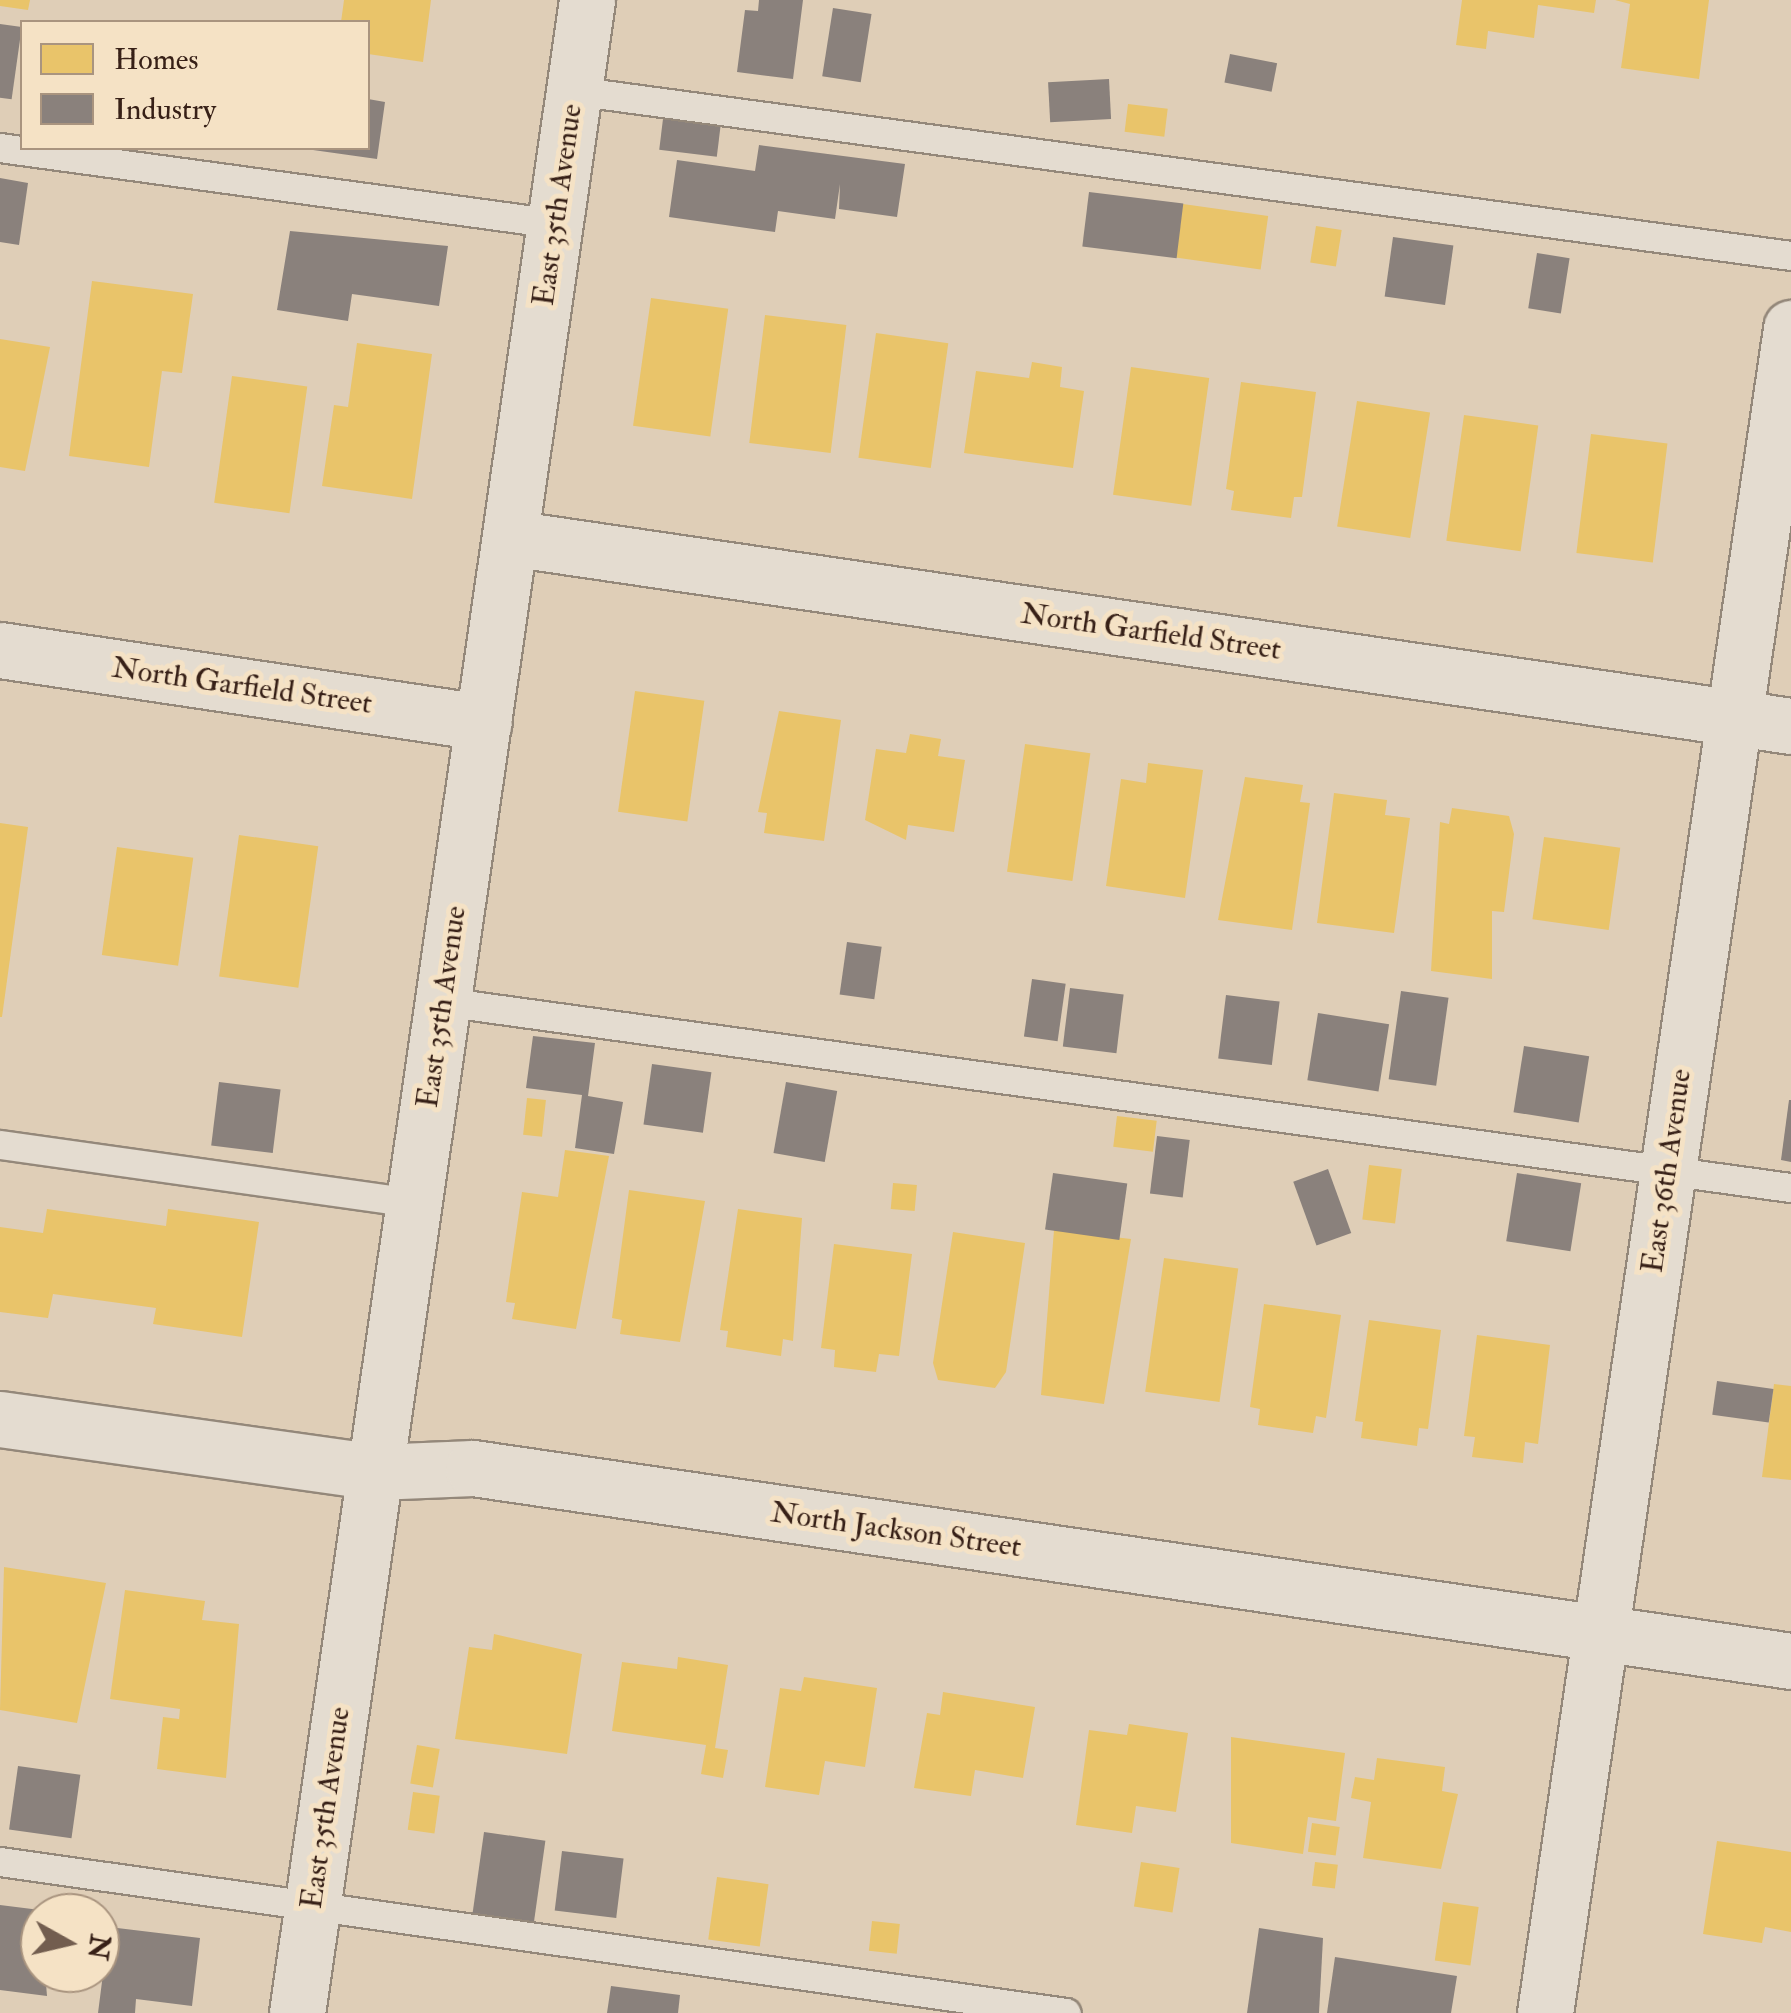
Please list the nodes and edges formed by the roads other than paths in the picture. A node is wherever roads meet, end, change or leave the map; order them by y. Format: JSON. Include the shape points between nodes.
{"nodes":[{"id":1,"x":588,"y":0,"type":"edge"},
{"id":2,"x":574,"y":91,"type":"junction"},
{"id":3,"x":0,"y":148,"type":"edge"},
{"id":4,"x":556,"y":224,"type":"junction"},
{"id":5,"x":1791,"y":256,"type":"edge"},
{"id":6,"x":1791,"y":328,"type":"edge"},
{"id":7,"x":510,"y":538,"type":"junction"},
{"id":8,"x":0,"y":650,"type":"edge"},
{"id":9,"x":1731,"y":718,"type":"junction"},
{"id":10,"x":484,"y":722,"type":"junction"},
{"id":11,"x":1791,"y":726,"type":"edge"},
{"id":12,"x":443,"y":1002,"type":"junction"},
{"id":13,"x":0,"y":1145,"type":"edge"},
{"id":14,"x":1667,"y":1170,"type":"junction"},
{"id":15,"x":1791,"y":1188,"type":"edge"},
{"id":16,"x":414,"y":1203,"type":"junction"},
{"id":17,"x":0,"y":1419,"type":"edge"},
{"id":18,"x":375,"y":1472,"type":"junction"},
{"id":19,"x":1601,"y":1634,"type":"junction"},
{"id":20,"x":1791,"y":1661,"type":"edge"},
{"id":21,"x":0,"y":1862,"type":"edge"},
{"id":22,"x":312,"y":1903,"type":"junction"},
{"id":23,"x":297,"y":2013,"type":"edge"},
{"id":24,"x":1066,"y":2013,"type":"edge"},
{"id":25,"x":1545,"y":2013,"type":"edge"}],
"edges":[{"from":1,"to":2,"type":"street","name":"East 35th Avenue"},
{"from":2,"to":4,"type":"street","name":"East 35th Avenue"},
{"from":2,"to":5,"type":"lane"},
{"from":3,"to":4,"type":"lane"},
{"from":4,"to":7,"type":"street","name":"East 35th Avenue"},
{"from":6,"to":9,"type":"street","name":"East 36th Avenue"},
{"from":7,"to":9,"type":"street","name":"North Garfield Street"},
{"from":7,"to":10,"type":"street","name":"East 35th Avenue"},
{"from":8,"to":10,"type":"street","name":"North Garfield Street"},
{"from":9,"to":11,"type":"street","name":"North Garfield Street"},
{"from":9,"to":14,"type":"street","name":"East 36th Avenue"},
{"from":10,"to":12,"type":"street","name":"East 35th Avenue"},
{"from":12,"to":14,"type":"lane"},
{"from":12,"to":16,"type":"street","name":"East 35th Avenue"},
{"from":13,"to":16,"type":"lane"},
{"from":14,"to":15,"type":"lane"},
{"from":14,"to":19,"type":"street","name":"East 36th Avenue"},
{"from":16,"to":18,"type":"street","name":"East 35th Avenue"},
{"from":17,"to":18,"type":"street","name":"North Jackson Street"},
{"from":18,"to":19,"type":"street","name":"North Jackson Street","via":[[473,1468]]},
{"from":18,"to":22,"type":"street","name":"East 35th Avenue"},
{"from":19,"to":20,"type":"street","name":"North Jackson Street"},
{"from":19,"to":25,"type":"street","name":"East 36th Avenue"},
{"from":21,"to":22,"type":"lane"},
{"from":22,"to":23,"type":"street","name":"East 35th Avenue"},
{"from":22,"to":24,"type":"lane"}]}
